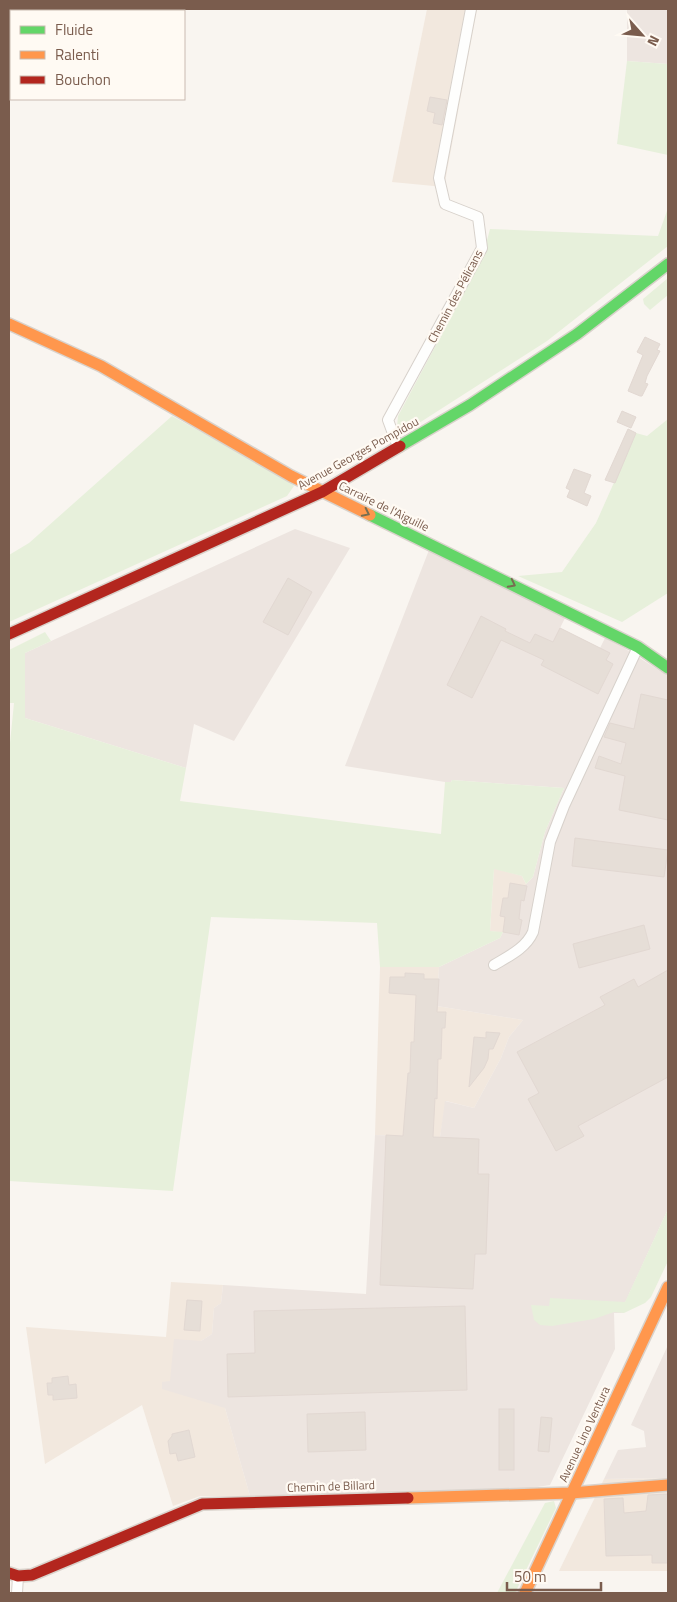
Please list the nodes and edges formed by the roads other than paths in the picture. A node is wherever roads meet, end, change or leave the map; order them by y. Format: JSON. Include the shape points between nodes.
{"nodes":[{"id":1,"x":471,"y":9,"type":"edge"},
{"id":2,"x":668,"y":264,"type":"edge"},
{"id":3,"x":9,"y":324,"type":"edge"},
{"id":4,"x":398,"y":447,"type":"junction"},
{"id":5,"x":322,"y":492,"type":"junction"},
{"id":6,"x":9,"y":634,"type":"edge"},
{"id":7,"x":638,"y":647,"type":"junction"},
{"id":8,"x":668,"y":668,"type":"edge"},
{"id":9,"x":494,"y":965,"type":"dead end"},
{"id":10,"x":668,"y":1287,"type":"edge"},
{"id":11,"x":668,"y":1485,"type":"edge"},
{"id":12,"x":572,"y":1493,"type":"junction"},
{"id":13,"x":13,"y":1575,"type":"edge"},
{"id":14,"x":17,"y":1593,"type":"edge"},
{"id":15,"x":525,"y":1593,"type":"edge"}],
"edges":[{"from":1,"to":4,"type":"street","name":"Chemin des Pélicans","via":[[439,178],[445,204],[478,218],[482,248],[388,420]]},
{"from":2,"to":4,"type":"street","name":"Avenue Georges Pompidou","via":[[577,334],[470,405]]},
{"from":3,"to":5,"type":"street","name":"Carraire de l'Aiguille","via":[[101,366]]},
{"from":4,"to":5,"type":"street","name":"Avenue Georges Pompidou"},
{"from":5,"to":6,"type":"street","name":"Avenue Georges Pompidou"},
{"from":5,"to":7,"type":"street","name":"Carraire de l'Aiguille","one_way":true},
{"from":7,"to":8,"type":"street","name":"Carraire de l'Aiguille"},
{"from":7,"to":9,"type":"street","via":[[550,842],[534,932],[523,947]]},
{"from":10,"to":12,"type":"street","name":"Avenue Lino Ventura"},
{"from":11,"to":12,"type":"street","name":"Chemin de Billard"},
{"from":12,"to":13,"type":"street","name":"Chemin de Billard","via":[[202,1504],[32,1575]]},
{"from":12,"to":15,"type":"street","name":"Avenue Lino Ventura"},
{"from":13,"to":14,"type":"street"}]}
